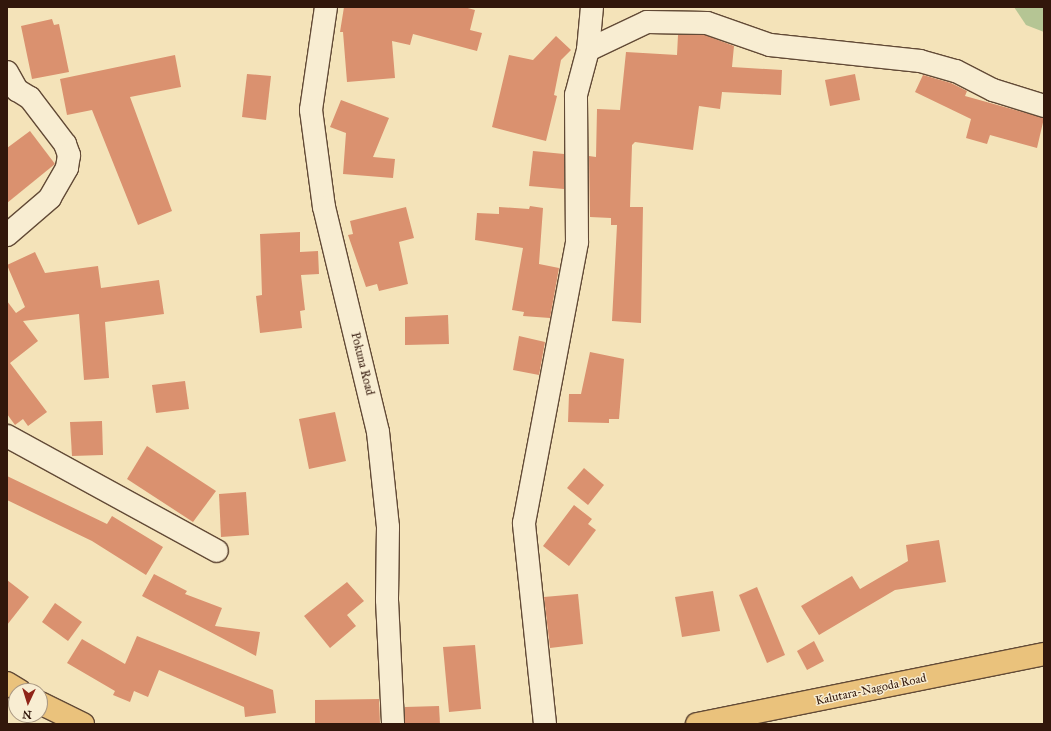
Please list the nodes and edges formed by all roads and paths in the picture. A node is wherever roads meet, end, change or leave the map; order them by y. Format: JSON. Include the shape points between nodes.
{"nodes":[{"id":1,"x":326,"y":7,"type":"edge"},
{"id":2,"x":592,"y":7,"type":"edge"},
{"id":3,"x":588,"y":50,"type":"junction"},
{"id":4,"x":7,"y":72,"type":"edge"},
{"id":5,"x":1044,"y":106,"type":"edge"},
{"id":6,"x":7,"y":234,"type":"edge"},
{"id":7,"x":7,"y":436,"type":"edge"},
{"id":8,"x":217,"y":551,"type":"dead end"},
{"id":9,"x":1044,"y":654,"type":"edge"},
{"id":10,"x":48,"y":707,"type":"edge"},
{"id":11,"x":83,"y":724,"type":"edge"},
{"id":12,"x":393,"y":724,"type":"edge"},
{"id":13,"x":544,"y":724,"type":"edge"},
{"id":14,"x":698,"y":724,"type":"edge"}],
"edges":[{"from":1,"to":12,"type":"street","name":"Pokuna Road","via":[[311,110],[324,207],[378,432],[388,527],[387,600]]},
{"from":2,"to":3,"type":"street"},
{"from":3,"to":5,"type":"street","via":[[647,22],[707,23],[770,45],[920,62],[956,71],[992,90]]},
{"from":3,"to":13,"type":"street","via":[[576,95],[577,242],[524,523]]},
{"from":4,"to":6,"type":"street","via":[[18,90],[30,98],[65,144],[68,155],[67,168],[50,198]]},
{"from":7,"to":8,"type":"street"},
{"from":9,"to":14,"type":"main road","name":"Kalutara-Nagoda Road"},
{"from":10,"to":11,"type":"main road"}]}
